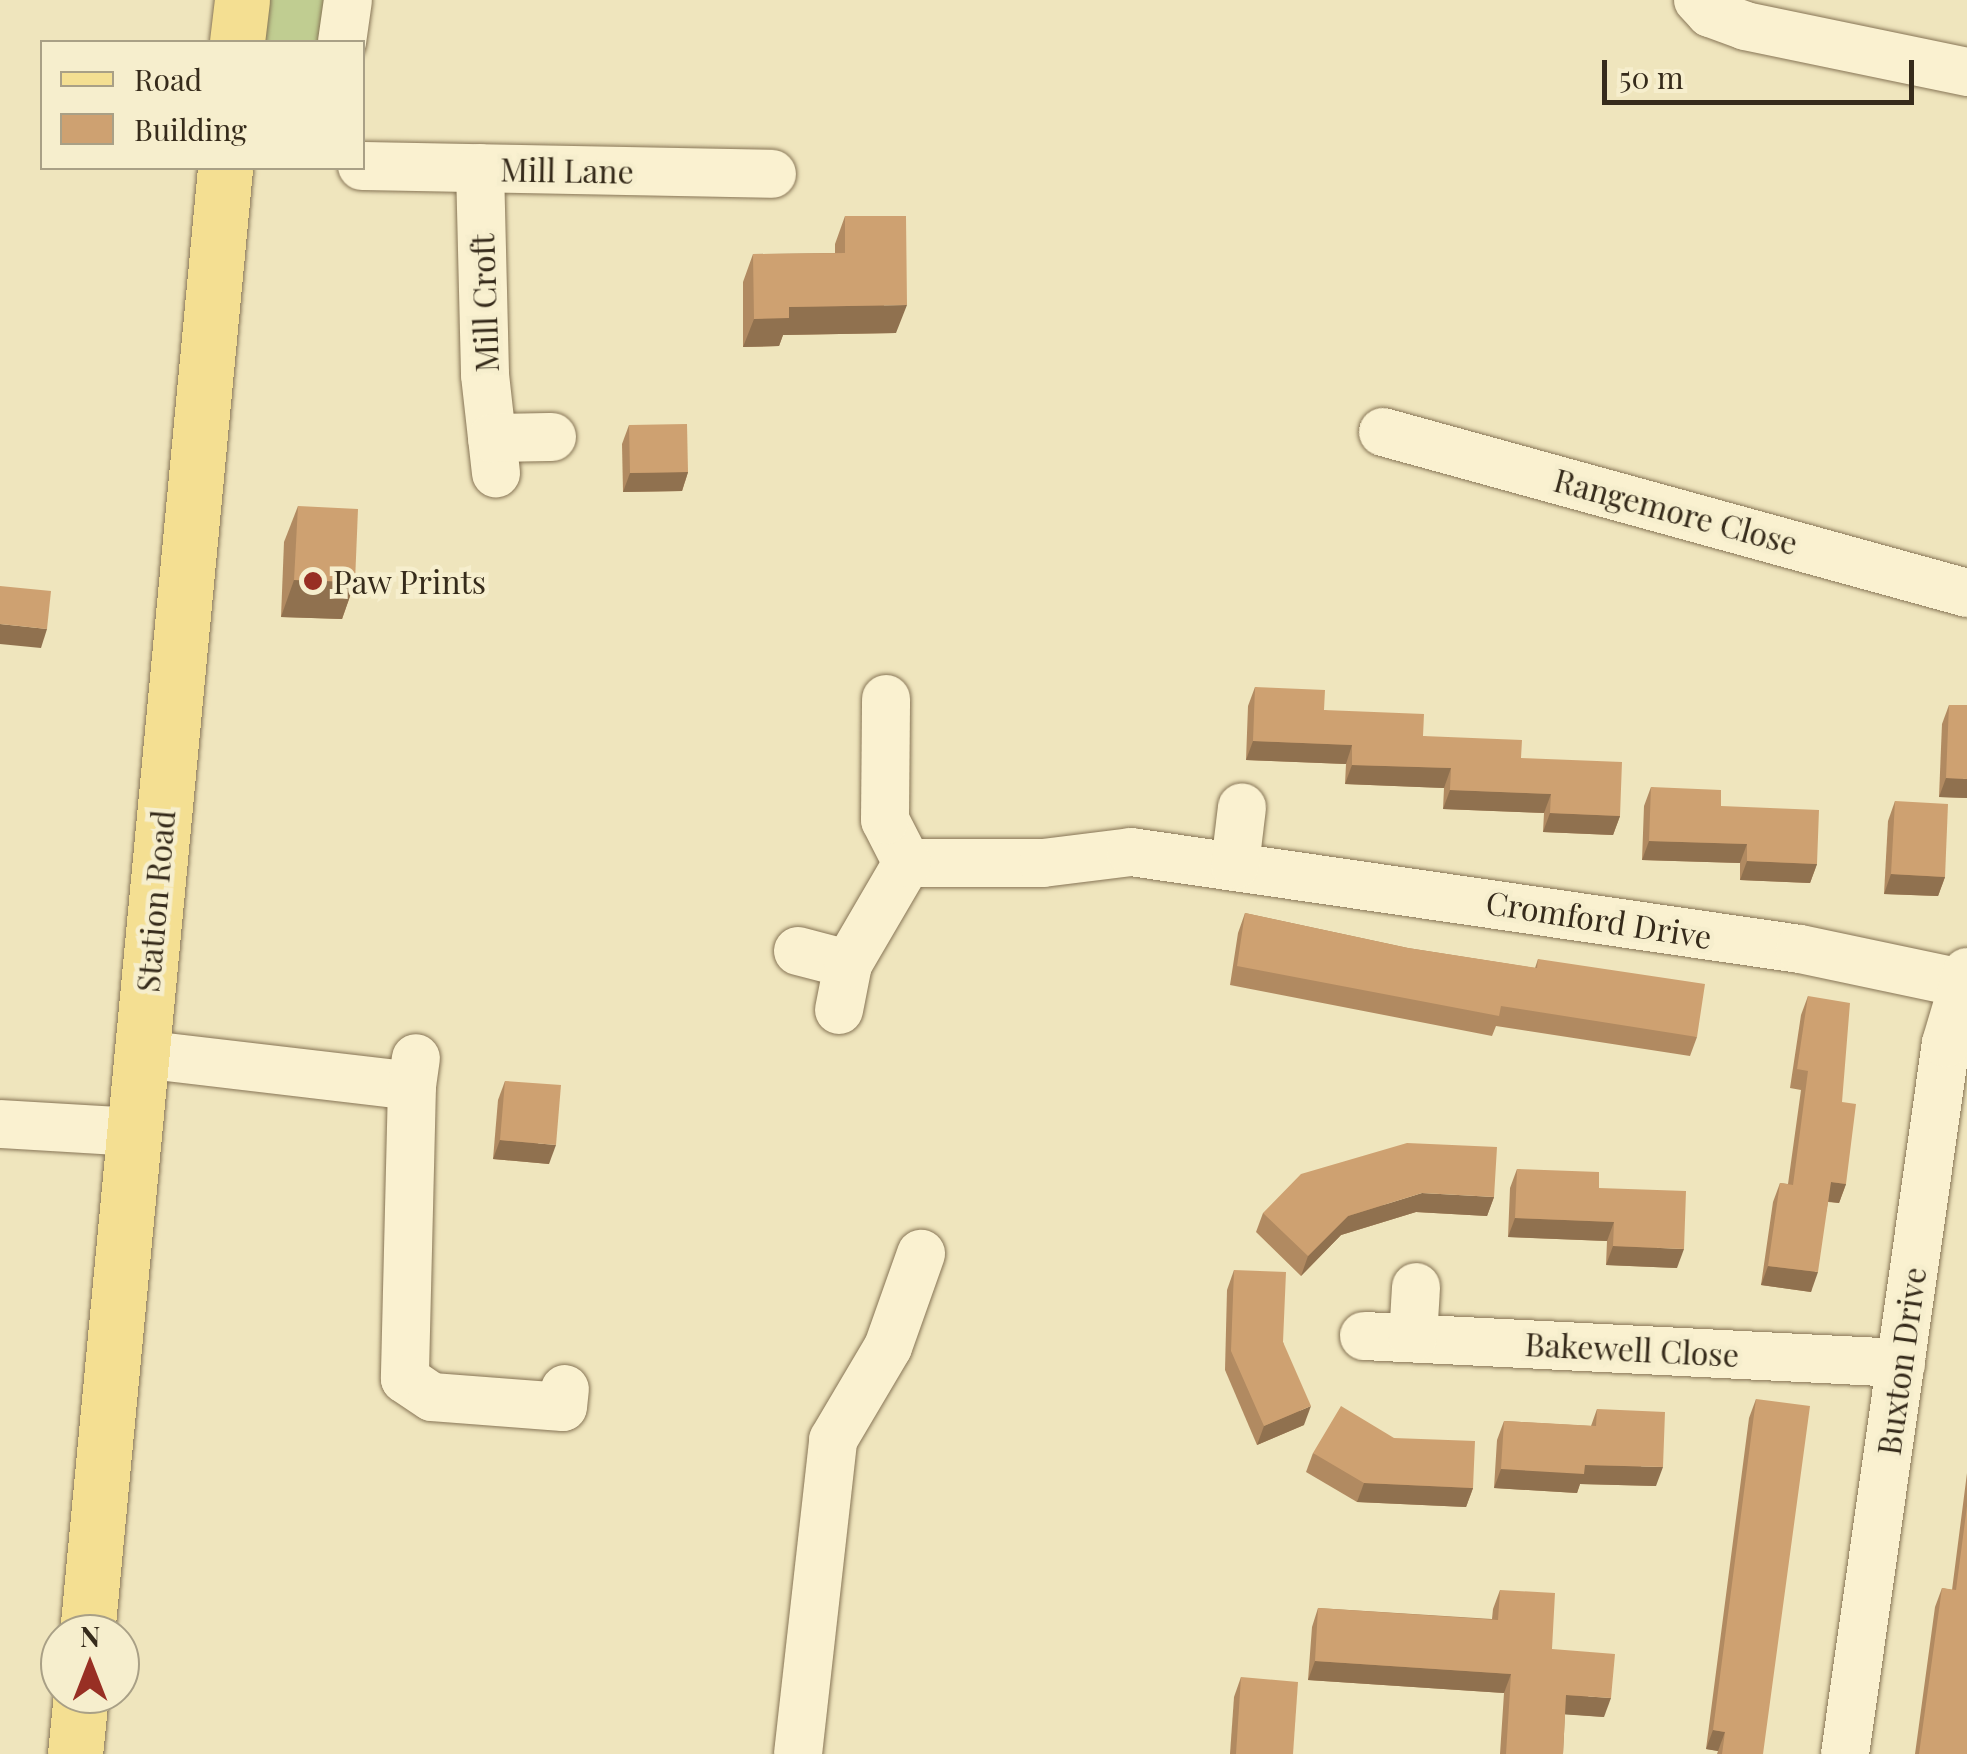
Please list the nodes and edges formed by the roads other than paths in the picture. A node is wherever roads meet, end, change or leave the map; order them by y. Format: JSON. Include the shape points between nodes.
{"nodes":[{"id":1,"x":242,"y":0,"type":"edge"},
{"id":2,"x":348,"y":0,"type":"edge"},
{"id":3,"x":1698,"y":0,"type":"edge"},
{"id":4,"x":237,"y":40,"type":"edge"},
{"id":5,"x":342,"y":40,"type":"edge"},
{"id":6,"x":1967,"y":72,"type":"edge"},
{"id":7,"x":365,"y":166,"type":"edge"},
{"id":8,"x":480,"y":168,"type":"junction"},
{"id":9,"x":225,"y":170,"type":"edge"},
{"id":10,"x":772,"y":174,"type":"dead end"},
{"id":11,"x":1384,"y":432,"type":"dead end"},
{"id":12,"x":552,"y":437,"type":"dead end"},
{"id":13,"x":1967,"y":594,"type":"edge"},
{"id":14,"x":886,"y":699,"type":"dead end"},
{"id":15,"x":1242,"y":807,"type":"dead end"},
{"id":16,"x":907,"y":863,"type":"junction"},
{"id":17,"x":1235,"y":865,"type":"junction"},
{"id":18,"x":798,"y":951,"type":"dead end"},
{"id":19,"x":848,"y":964,"type":"junction"},
{"id":20,"x":1964,"y":978,"type":"edge"},
{"id":21,"x":839,"y":1010,"type":"dead end"},
{"id":22,"x":142,"y":1054,"type":"junction"},
{"id":23,"x":0,"y":1124,"type":"edge"},
{"id":24,"x":136,"y":1132,"type":"junction"},
{"id":25,"x":921,"y":1254,"type":"dead end"},
{"id":26,"x":1416,"y":1287,"type":"dead end"},
{"id":27,"x":1364,"y":1336,"type":"dead end"},
{"id":28,"x":1413,"y":1338,"type":"junction"},
{"id":29,"x":1901,"y":1362,"type":"junction"},
{"id":30,"x":565,"y":1389,"type":"dead end"},
{"id":31,"x":89,"y":1614,"type":"edge"},
{"id":32,"x":79,"y":1714,"type":"edge"},
{"id":33,"x":75,"y":1754,"type":"edge"},
{"id":34,"x":798,"y":1754,"type":"edge"},
{"id":35,"x":1846,"y":1754,"type":"edge"}],
"edges":[{"from":1,"to":4,"type":"main road"},
{"from":2,"to":5,"type":"street"},
{"from":3,"to":6,"type":"street","via":[[1710,13],[1745,26]]},
{"from":7,"to":8,"type":"street","name":"Mill Lane"},
{"from":8,"to":10,"type":"street","name":"Mill Lane"},
{"from":8,"to":12,"type":"street","name":"Mill Croft","via":[[494,456]]},
{"from":9,"to":22,"type":"main road","name":"Station Road"},
{"from":11,"to":13,"type":"street","name":"Rangemore Close"},
{"from":14,"to":16,"type":"street","via":[[886,820]]},
{"from":15,"to":17,"type":"street"},
{"from":16,"to":17,"type":"street","name":"Cromford Drive","via":[[1043,863],[1131,852]]},
{"from":16,"to":19,"type":"street"},
{"from":17,"to":20,"type":"street","name":"Cromford Drive"},
{"from":18,"to":19,"type":"street"},
{"from":19,"to":21,"type":"street"},
{"from":20,"to":29,"type":"street","name":"Buxton Drive"},
{"from":22,"to":24,"type":"main road","name":"Station Road"},
{"from":22,"to":30,"type":"street","via":[[414,1071],[405,1378],[432,1397],[563,1407]]},
{"from":23,"to":24,"type":"street"},
{"from":24,"to":31,"type":"main road","name":"Station Road"},
{"from":25,"to":34,"type":"street","via":[[888,1346],[833,1440]]},
{"from":26,"to":28,"type":"street"},
{"from":27,"to":28,"type":"street","name":"Bakewell Close"},
{"from":28,"to":29,"type":"street","name":"Bakewell Close"},
{"from":29,"to":35,"type":"street","name":"Buxton Drive"},
{"from":32,"to":33,"type":"main road"}]}
